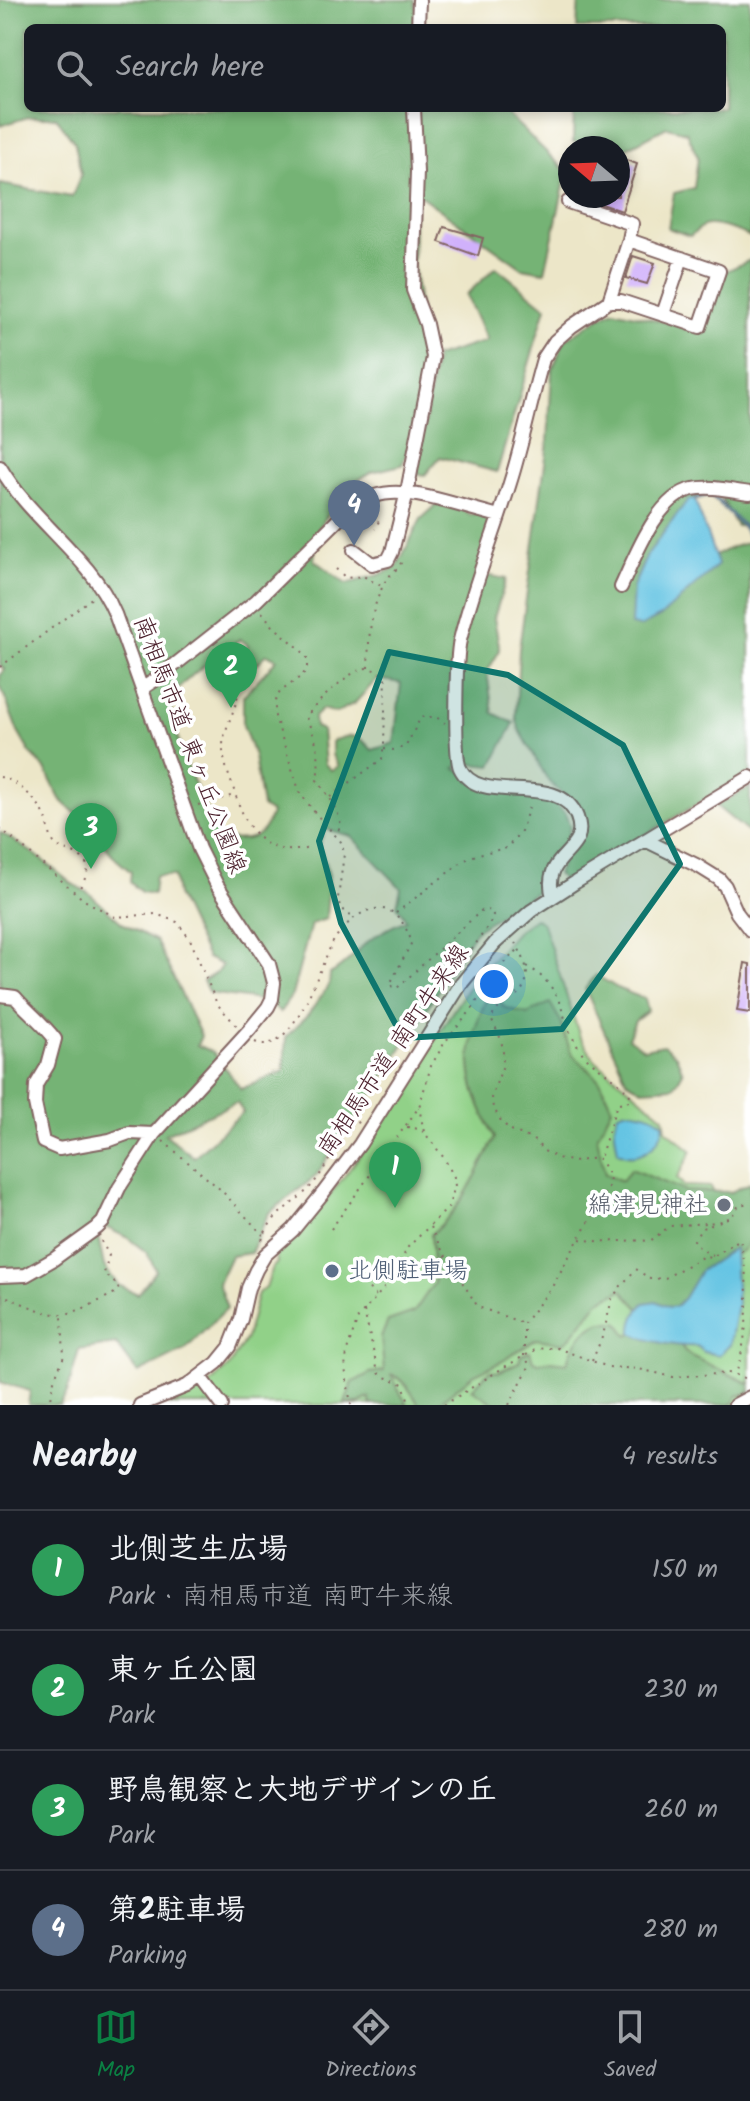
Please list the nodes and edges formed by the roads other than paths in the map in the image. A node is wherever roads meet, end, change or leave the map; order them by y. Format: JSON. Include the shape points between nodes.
{"nodes":[{"id":1,"x":419,"y":0,"type":"edge"},
{"id":2,"x":418,"y":24,"type":"edge"},
{"id":3,"x":414,"y":112,"type":"edge"},
{"id":4,"x":585,"y":208,"type":"edge"},
{"id":5,"x":629,"y":240,"type":"junction"},
{"id":6,"x":682,"y":258,"type":"junction"},
{"id":7,"x":609,"y":301,"type":"junction"},
{"id":8,"x":663,"y":314,"type":"junction"},
{"id":9,"x":0,"y":467,"type":"edge"},
{"id":10,"x":407,"y":492,"type":"junction"},
{"id":11,"x":750,"y":493,"type":"edge"},
{"id":12,"x":499,"y":516,"type":"junction"},
{"id":13,"x":354,"y":550,"type":"dead end"},
{"id":14,"x":621,"y":587,"type":"dead end"},
{"id":15,"x":143,"y":688,"type":"junction"},
{"id":16,"x":750,"y":777,"type":"edge"},
{"id":17,"x":645,"y":840,"type":"junction"},
{"id":18,"x":553,"y":897,"type":"junction"},
{"id":19,"x":750,"y":930,"type":"edge"},
{"id":20,"x":0,"y":995,"type":"edge"},
{"id":21,"x":154,"y":1134,"type":"junction"},
{"id":22,"x":0,"y":1276,"type":"edge"},
{"id":23,"x":201,"y":1377,"type":"junction"},
{"id":24,"x":750,"y":1397,"type":"edge"},
{"id":25,"x":140,"y":1405,"type":"edge"},
{"id":26,"x":222,"y":1405,"type":"edge"},
{"id":27,"x":735,"y":1405,"type":"edge"}],
"edges":[{"from":1,"to":2,"type":"street"},
{"from":3,"to":10,"type":"street","via":[[413,290],[433,357]]},
{"from":4,"to":5,"type":"street","via":[[632,224]]},
{"from":5,"to":6,"type":"street"},
{"from":5,"to":7,"type":"street"},
{"from":6,"to":8,"type":"street"},
{"from":6,"to":8,"type":"street","via":[[719,271],[705,313],[700,327]]},
{"from":7,"to":8,"type":"street"},
{"from":7,"to":12,"type":"street","via":[[555,341],[543,359]]},
{"from":9,"to":15,"type":"street","name":"南相馬市道 東ヶ丘公園線","via":[[103,589]]},
{"from":10,"to":12,"type":"street"},
{"from":10,"to":13,"type":"street","via":[[388,560],[372,564]]},
{"from":10,"to":15,"type":"street","via":[[376,495],[354,505],[256,601]]},
{"from":11,"to":14,"type":"street","via":[[703,488],[680,493],[644,538]]},
{"from":12,"to":18,"type":"street","via":[[459,644],[459,767],[482,786],[556,795],[574,810],[580,830],[553,868]]},
{"from":15,"to":21,"type":"street","name":"南相馬市道 東ヶ丘公園線","via":[[209,871],[273,977],[268,1007]]},
{"from":16,"to":17,"type":"street","name":"南相馬市道 南町牛来線"},
{"from":17,"to":18,"type":"street","name":"南相馬市道 南町牛来線"},
{"from":17,"to":19,"type":"street","via":[[719,879]]},
{"from":18,"to":23,"type":"street","name":"南相馬市道 南町牛来線","via":[[507,932],[461,984],[360,1144],[256,1270],[230,1347]]},
{"from":20,"to":21,"type":"street","via":[[15,997],[55,1039],[36,1085],[43,1142],[59,1149],[129,1133]]},
{"from":21,"to":22,"type":"street","name":"南相馬市道 東ヶ丘公園線","via":[[103,1222],[26,1275]]},
{"from":23,"to":25,"type":"street","name":"南相馬市道 南町牛来線"},
{"from":23,"to":26,"type":"street"},
{"from":24,"to":27,"type":"street"}]}
